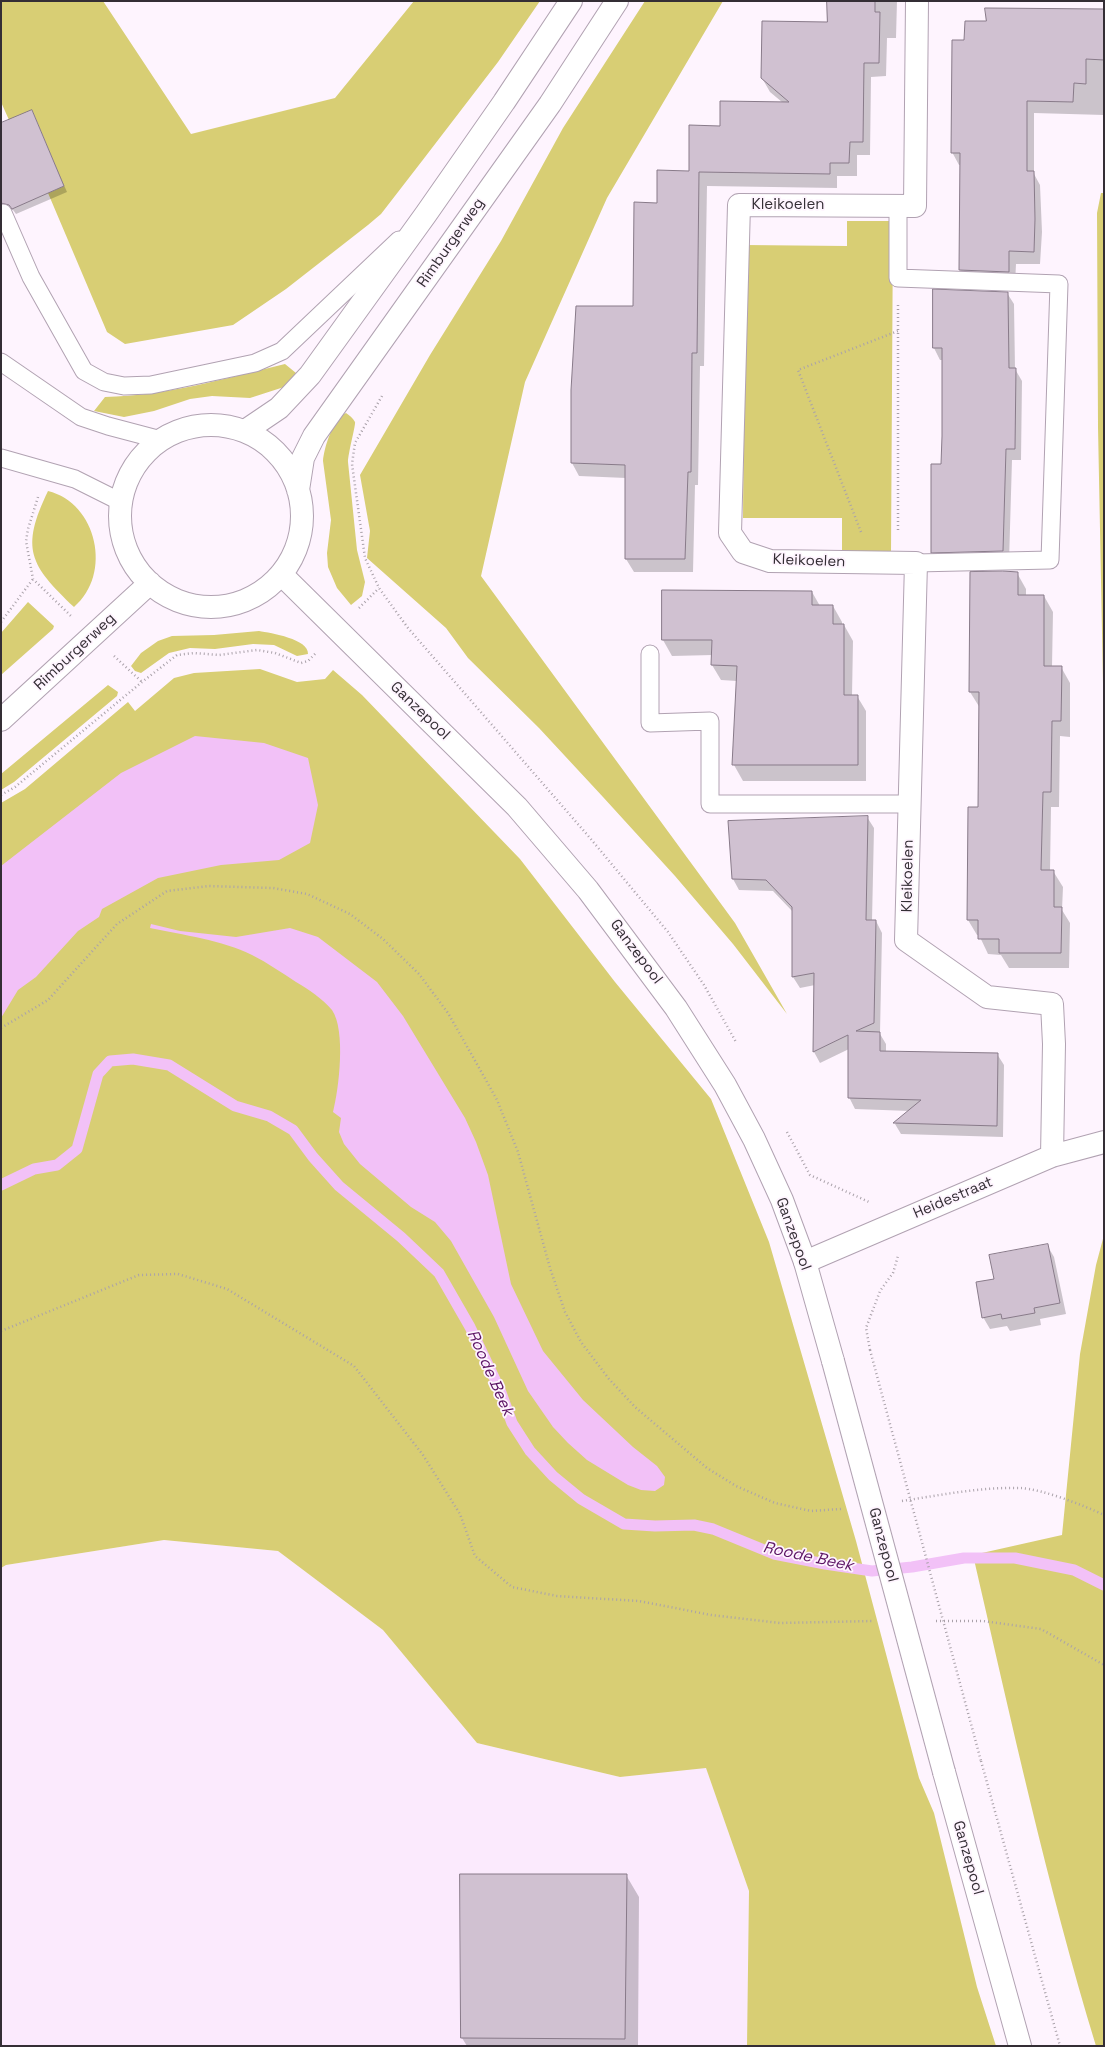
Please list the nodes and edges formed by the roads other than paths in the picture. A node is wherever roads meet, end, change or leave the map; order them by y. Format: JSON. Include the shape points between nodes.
{"nodes":[{"id":1,"x":571,"y":1,"type":"edge"},
{"id":2,"x":617,"y":1,"type":"edge"},
{"id":3,"x":917,"y":1,"type":"edge"},
{"id":4,"x":898,"y":206,"type":"junction"},
{"id":5,"x":3,"y":213,"type":"dead end"},
{"id":6,"x":426,"y":214,"type":"junction"},
{"id":7,"x":1,"y":362,"type":"edge"},
{"id":8,"x":245,"y":432,"type":"junction"},
{"id":9,"x":161,"y":440,"type":"junction"},
{"id":10,"x":1,"y":458,"type":"edge"},
{"id":11,"x":298,"y":490,"type":"junction"},
{"id":12,"x":121,"y":502,"type":"junction"},
{"id":13,"x":907,"y":563,"type":"junction"},
{"id":14,"x":281,"y":574,"type":"junction"},
{"id":15,"x":150,"y":583,"type":"junction"},
{"id":16,"x":650,"y":654,"type":"dead end"},
{"id":17,"x":1,"y":720,"type":"edge"},
{"id":18,"x":910,"y":804,"type":"junction"},
{"id":19,"x":1104,"y":1142,"type":"edge"},
{"id":20,"x":1052,"y":1156,"type":"junction"},
{"id":21,"x":805,"y":1262,"type":"junction"},
{"id":22,"x":1020,"y":2046,"type":"edge"}],
"edges":[{"from":1,"to":6,"type":"main road"},
{"from":2,"to":11,"type":"main road","name":"Rimburgerweg","via":[[550,104],[314,436],[303,458]]},
{"from":3,"to":4,"type":"main road","name":"Kleikoelen","via":[[916,206]]},
{"from":4,"to":13,"type":"lane","via":[[898,278],[1059,284],[1050,560]]},
{"from":4,"to":13,"type":"main road","name":"Kleikoelen","via":[[739,205],[730,533],[743,552],[770,561]]},
{"from":5,"to":6,"type":"lane","via":[[31,276],[84,371],[104,382],[124,386],[151,385],[255,363],[282,351]]},
{"from":6,"to":8,"type":"main road","via":[[310,375],[279,408]]},
{"from":7,"to":9,"type":"lane","via":[[81,417]]},
{"from":8,"to":9,"type":"main road","via":[[220,425],[195,426]]},
{"from":8,"to":11,"type":"main road","via":[[263,441],[278,455],[287,466]]},
{"from":9,"to":12,"type":"main road","via":[[136,465]]},
{"from":10,"to":12,"type":"lane","via":[[75,479]]},
{"from":11,"to":14,"type":"main road","via":[[302,513],[300,535],[293,556]]},
{"from":12,"to":15,"type":"main road","via":[[121,529],[125,544],[139,572]]},
{"from":13,"to":18,"type":"main road","name":"Kleikoelen"},
{"from":14,"to":15,"type":"main road","via":[[252,597],[232,605],[217,607],[203,607],[174,599]]},
{"from":14,"to":21,"type":"main road","name":"Ganzepool","via":[[517,807],[556,849],[625,937],[676,1008],[725,1085],[758,1146]]},
{"from":15,"to":17,"type":"main road","name":"Rimburgerweg"},
{"from":16,"to":18,"type":"lane","via":[[650,723],[710,721],[710,804]]},
{"from":18,"to":20,"type":"main road","name":"Kleikoelen","via":[[906,940],[987,996],[1052,1004]]},
{"from":19,"to":20,"type":"main road","name":"Heidestraat"},
{"from":20,"to":21,"type":"main road","name":"Heidestraat"},
{"from":21,"to":22,"type":"main road","name":"Ganzepool","bridge":true}]}
